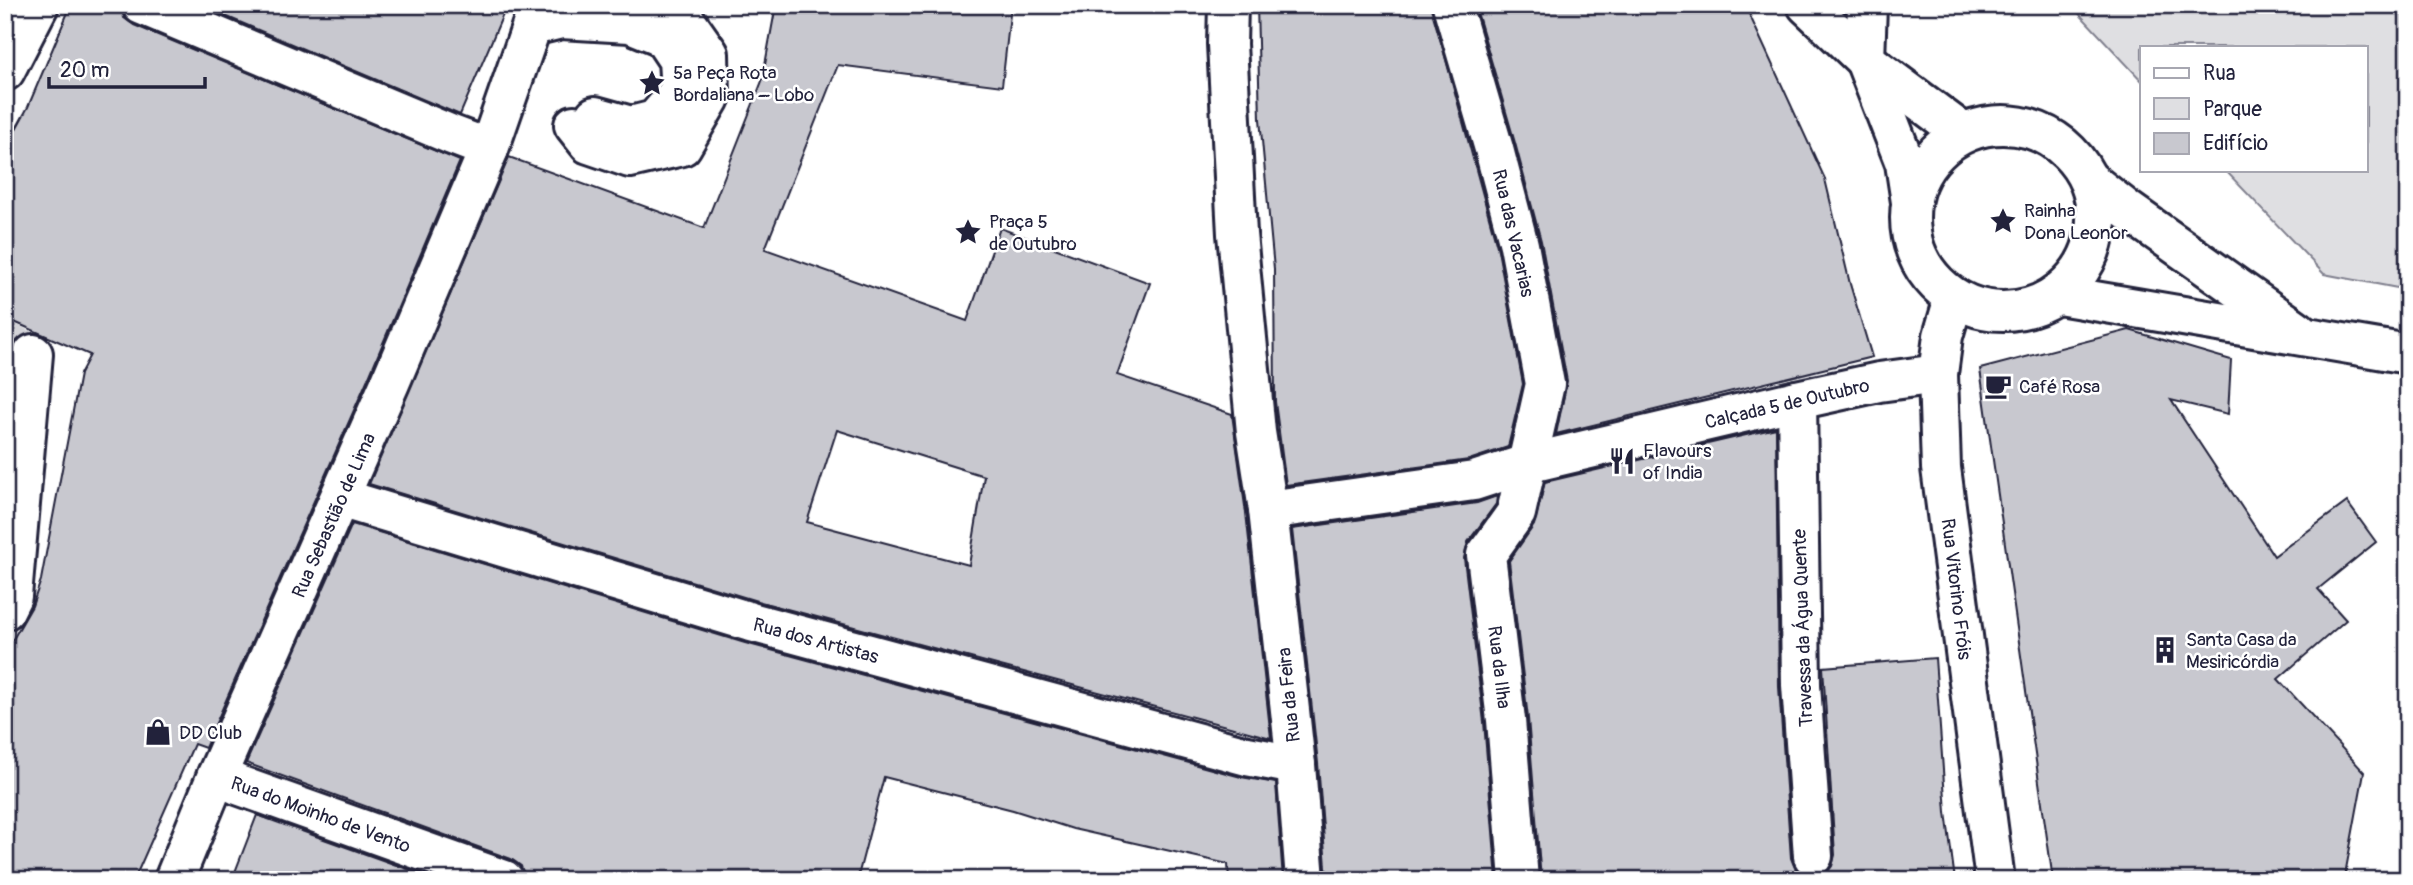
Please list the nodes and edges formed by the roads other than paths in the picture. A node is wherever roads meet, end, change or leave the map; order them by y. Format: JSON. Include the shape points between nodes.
{"nodes":[{"id":1,"x":39,"y":5,"type":"edge"},
{"id":2,"x":142,"y":5,"type":"edge"},
{"id":3,"x":665,"y":5,"type":"edge"},
{"id":4,"x":1228,"y":5,"type":"edge"},
{"id":5,"x":1452,"y":5,"type":"edge"},
{"id":6,"x":1807,"y":5,"type":"edge"},
{"id":7,"x":1867,"y":5,"type":"edge"},
{"id":8,"x":536,"y":16,"type":"edge"},
{"id":9,"x":1865,"y":60,"type":"junction"},
{"id":10,"x":5,"y":71,"type":"edge"},
{"id":11,"x":1963,"y":133,"type":"junction"},
{"id":12,"x":489,"y":149,"type":"junction"},
{"id":13,"x":2090,"y":181,"type":"junction"},
{"id":14,"x":1911,"y":202,"type":"junction"},
{"id":15,"x":2059,"y":295,"type":"junction"},
{"id":16,"x":1954,"y":298,"type":"junction"},
{"id":17,"x":2307,"y":337,"type":"junction"},
{"id":18,"x":33,"y":354,"type":"dead end"},
{"id":19,"x":2408,"y":354,"type":"edge"},
{"id":20,"x":1938,"y":374,"type":"junction"},
{"id":21,"x":1797,"y":400,"type":"junction"},
{"id":22,"x":1526,"y":464,"type":"junction"},
{"id":23,"x":340,"y":498,"type":"junction"},
{"id":24,"x":1268,"y":510,"type":"junction"},
{"id":25,"x":5,"y":610,"type":"edge"},
{"id":26,"x":1296,"y":765,"type":"junction"},
{"id":27,"x":217,"y":775,"type":"junction"},
{"id":28,"x":1813,"y":856,"type":"dead end"},
{"id":29,"x":174,"y":880,"type":"edge"},
{"id":30,"x":504,"y":880,"type":"edge"},
{"id":31,"x":1305,"y":880,"type":"edge"},
{"id":32,"x":1519,"y":880,"type":"edge"},
{"id":33,"x":1995,"y":880,"type":"edge"}],
"edges":[{"from":1,"to":10,"type":"street"},
{"from":2,"to":12,"type":"street"},
{"from":3,"to":8,"type":"street","via":[[678,10],[709,54],[710,98],[682,146],[630,158],[589,144],[584,121],[631,126],[655,120],[680,91],[678,60],[662,36],[630,23]]},
{"from":4,"to":24,"type":"street","via":[[1237,234]]},
{"from":5,"to":22,"type":"street","name":"Rua das Vacarias","via":[[1519,245],[1545,384]]},
{"from":6,"to":9,"type":"street"},
{"from":7,"to":9,"type":"street"},
{"from":8,"to":12,"type":"street","name":"Rua Sebastião de Lima"},
{"from":9,"to":11,"type":"street"},
{"from":9,"to":14,"type":"street","via":[[1905,163]]},
{"from":11,"to":13,"type":"street","via":[[2011,124],[2036,130],[2077,159]]},
{"from":11,"to":14,"type":"street","via":[[1938,150],[1921,174]]},
{"from":12,"to":23,"type":"street","name":"Rua Sebastião de Lima"},
{"from":13,"to":15,"type":"street","via":[[2097,212],[2094,243],[2081,272]]},
{"from":13,"to":17,"type":"street"},
{"from":14,"to":16,"type":"street","via":[[1917,256]]},
{"from":15,"to":16,"type":"street","via":[[2025,310],[2007,312],[1979,309]]},
{"from":15,"to":17,"type":"street"},
{"from":16,"to":20,"type":"street","name":"Rua Vitorino Fróis"},
{"from":17,"to":19,"type":"street"},
{"from":18,"to":25,"type":"street","via":[[12,596]]},
{"from":20,"to":21,"type":"street","name":"Calçada 5 de Outubro"},
{"from":20,"to":33,"type":"street","name":"Rua Vitorino Fróis","via":[[1941,468]]},
{"from":21,"to":22,"type":"street","name":"Calçada 5 de Outubro"},
{"from":21,"to":28,"type":"street","name":"Travessa da Água Quente","via":[[1801,685]]},
{"from":22,"to":24,"type":"street","name":"Calçada 5 de Outubro","via":[[1474,481]]},
{"from":22,"to":32,"type":"street","name":"Rua da Ilha","via":[[1516,513],[1486,555]]},
{"from":23,"to":26,"type":"street","name":"Rua dos Artistas","via":[[751,622],[1247,756]]},
{"from":23,"to":27,"type":"street","name":"Rua Sebastião de Lima"},
{"from":24,"to":26,"type":"street","name":"Rua da Feira"},
{"from":26,"to":31,"type":"street","name":"Rua da Feira"},
{"from":27,"to":29,"type":"street","name":"Rua Sebastião de Lima"},
{"from":27,"to":30,"type":"street","name":"Rua do Moinho de Vento"}]}
